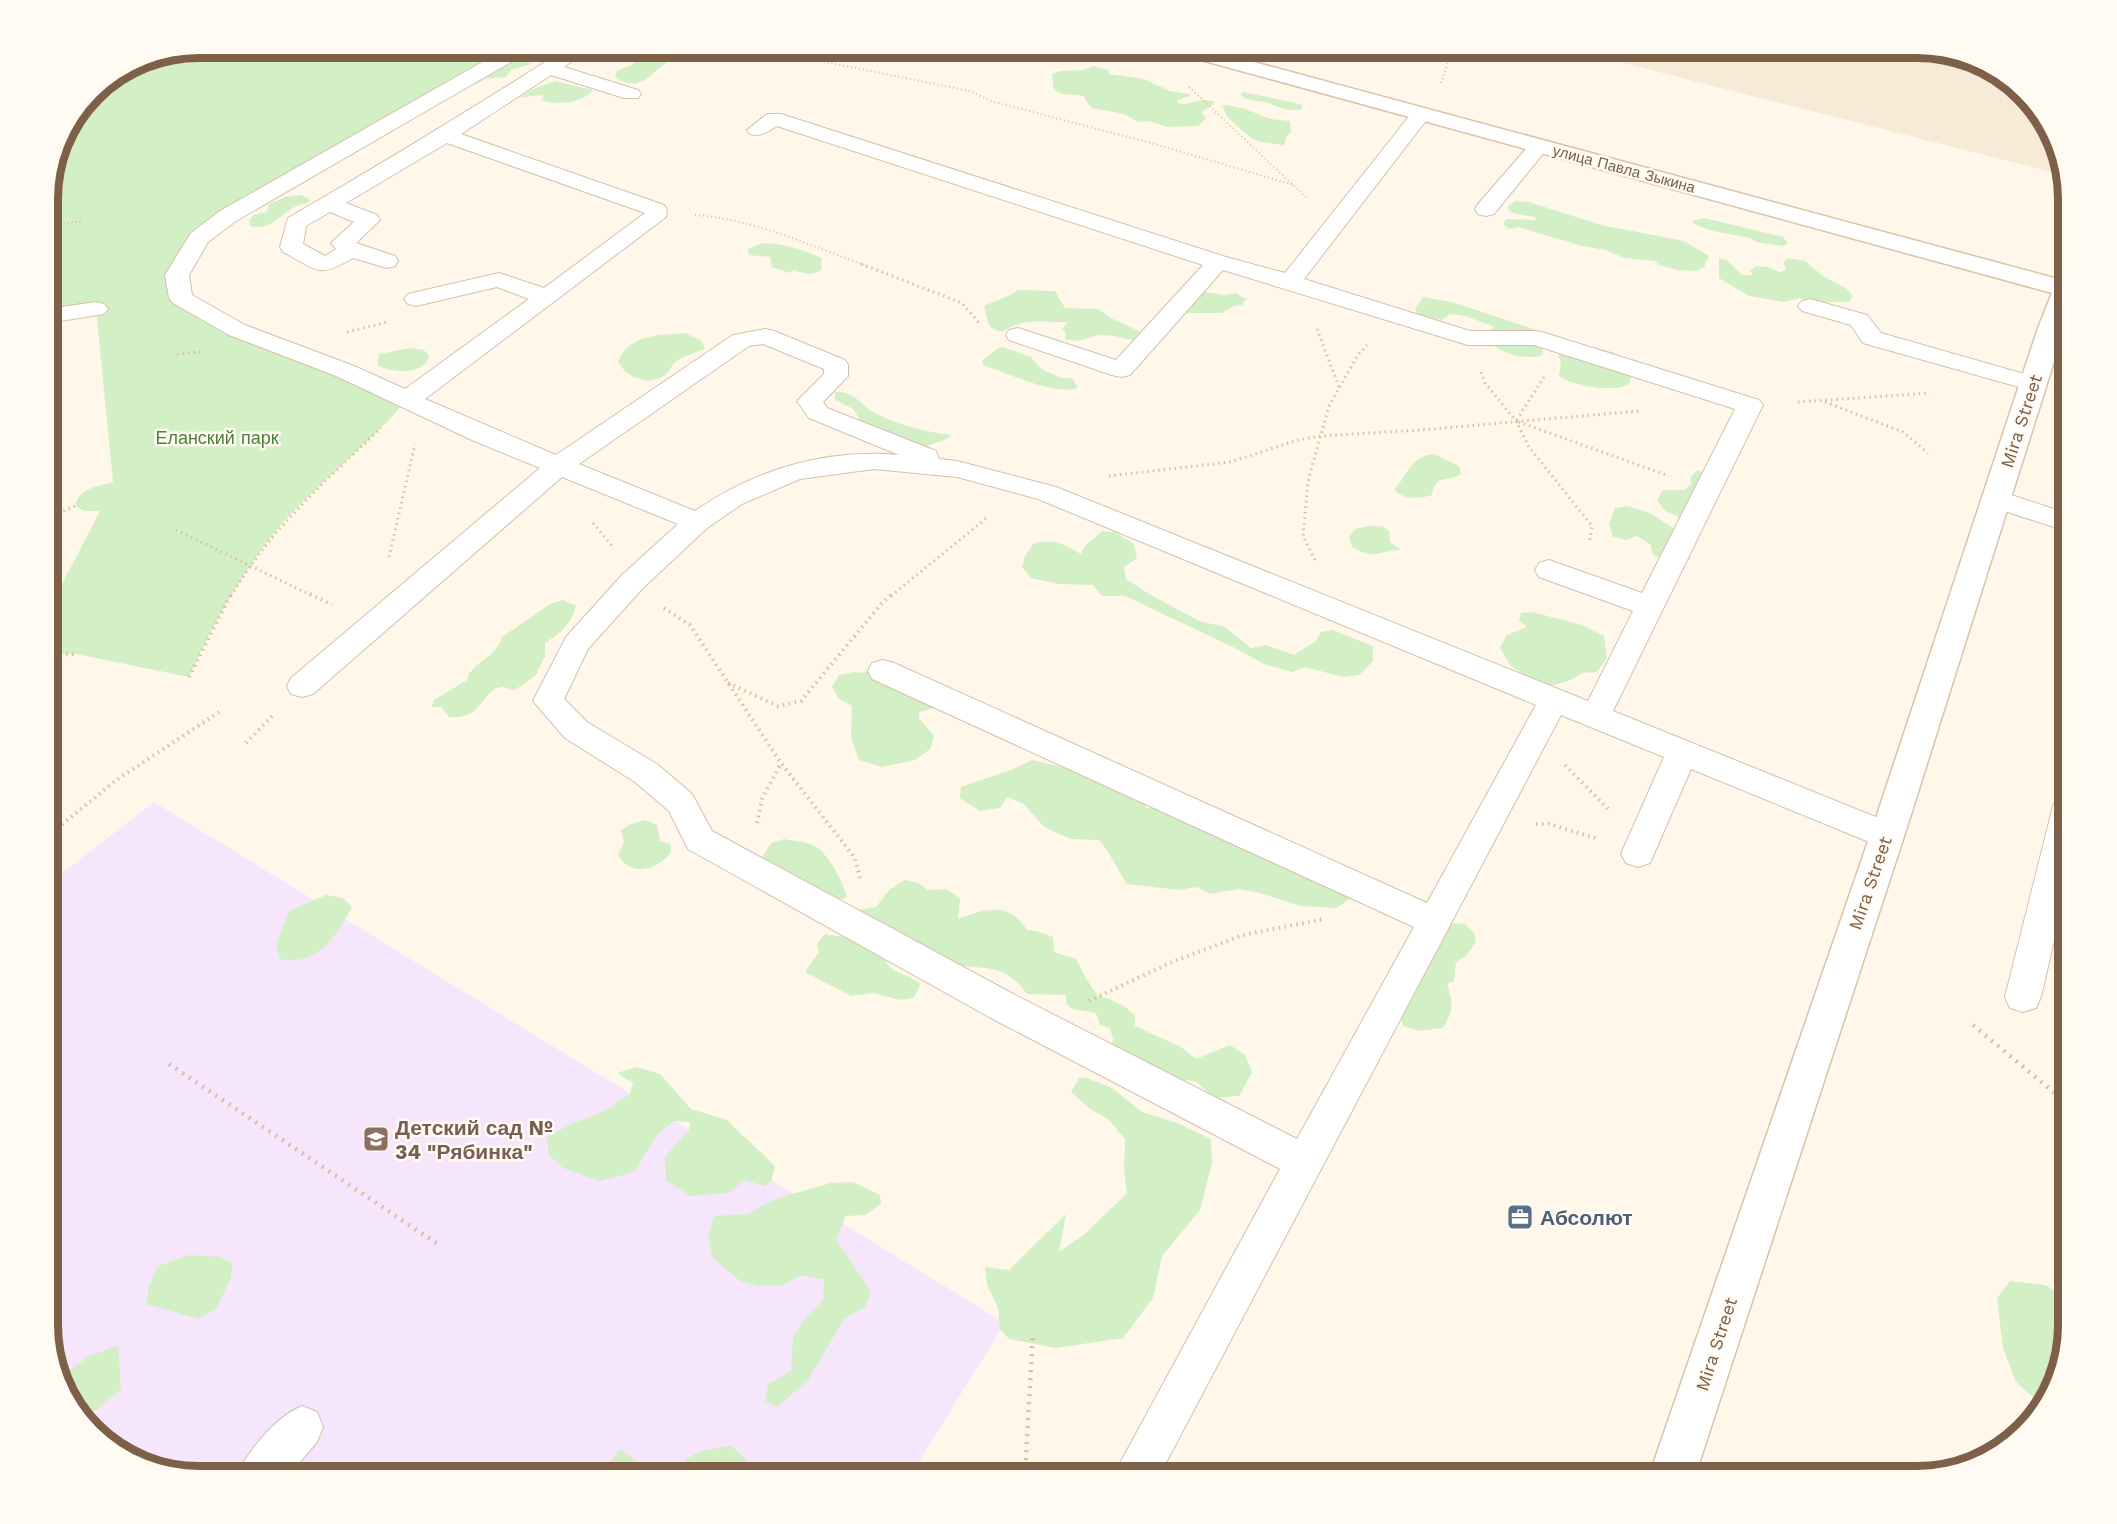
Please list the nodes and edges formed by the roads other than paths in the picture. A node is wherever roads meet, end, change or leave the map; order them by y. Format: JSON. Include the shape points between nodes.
{"nodes":[{"id":1,"x":1217,"y":58,"type":"edge"},
{"id":2,"x":503,"y":59,"type":"edge"},
{"id":3,"x":562,"y":59,"type":"edge"},
{"id":4,"x":548,"y":68,"type":"junction"},
{"id":5,"x":631,"y":94,"type":"dead end"},
{"id":6,"x":439,"y":96,"type":"junction"},
{"id":7,"x":481,"y":111,"type":"junction"},
{"id":8,"x":1422,"y":114,"type":"junction"},
{"id":9,"x":757,"y":130,"type":"dead end"},
{"id":10,"x":445,"y":135,"type":"junction"},
{"id":11,"x":1539,"y":146,"type":"junction"},
{"id":12,"x":327,"y":203,"type":"junction"},
{"id":13,"x":1486,"y":209,"type":"dead end"},
{"id":14,"x":351,"y":250,"type":"junction"},
{"id":15,"x":387,"y":261,"type":"dead end"},
{"id":16,"x":1218,"y":262,"type":"junction"},
{"id":17,"x":1295,"y":284,"type":"junction"},
{"id":18,"x":2058,"y":286,"type":"edge"},
{"id":19,"x":546,"y":297,"type":"junction"},
{"id":20,"x":416,"y":298,"type":"dead end"},
{"id":21,"x":1810,"y":306,"type":"dead end"},
{"id":22,"x":96,"y":309,"type":"dead end"},
{"id":23,"x":59,"y":314,"type":"edge"},
{"id":24,"x":2058,"y":316,"type":"edge"},
{"id":25,"x":1018,"y":335,"type":"dead end"},
{"id":26,"x":2033,"y":384,"type":"junction"},
{"id":27,"x":407,"y":400,"type":"junction"},
{"id":28,"x":957,"y":469,"type":"junction"},
{"id":29,"x":550,"y":473,"type":"junction"},
{"id":30,"x":1996,"y":499,"type":"junction"},
{"id":31,"x":2058,"y":519,"type":"edge"},
{"id":32,"x":698,"y":522,"type":"junction"},
{"id":33,"x":1549,"y":570,"type":"dead end"},
{"id":34,"x":1650,"y":606,"type":"junction"},
{"id":35,"x":883,"y":671,"type":"dead end"},
{"id":36,"x":302,"y":686,"type":"dead end"},
{"id":37,"x":1554,"y":700,"type":"junction"},
{"id":38,"x":1595,"y":717,"type":"junction"},
{"id":39,"x":1682,"y":753,"type":"junction"},
{"id":40,"x":1886,"y":835,"type":"junction"},
{"id":41,"x":1640,"y":848,"type":"road end"},
{"id":42,"x":2058,"y":852,"type":"edge"},
{"id":43,"x":1434,"y":921,"type":"junction"},
{"id":44,"x":2023,"y":997,"type":"dead end"},
{"id":45,"x":1305,"y":1162,"type":"junction"},
{"id":46,"x":302,"y":1427,"type":"dead end"},
{"id":47,"x":267,"y":1466,"type":"edge"},
{"id":48,"x":1141,"y":1466,"type":"edge"},
{"id":49,"x":1675,"y":1466,"type":"edge"}],
"edges":[{"from":1,"to":8,"type":"main road","name":"улица Павла Зыкина"},
{"from":2,"to":6,"type":"lane"},
{"from":3,"to":4,"type":"lane"},
{"from":4,"to":5,"type":"lane"},
{"from":4,"to":7,"type":"lane"},
{"from":6,"to":7,"type":"lane"},
{"from":6,"to":27,"type":"lane","via":[[228,216],[199,238],[177,275],[181,298],[237,330],[345,371]]},
{"from":7,"to":10,"type":"lane"},
{"from":8,"to":11,"type":"main road","name":"улица Павла Зыкина"},
{"from":8,"to":17,"type":"lane","via":[[1334,225]]},
{"from":9,"to":16,"type":"lane","via":[[774,118]]},
{"from":10,"to":12,"type":"lane"},
{"from":10,"to":19,"type":"lane","via":[[656,210],[655,217]]},
{"from":11,"to":13,"type":"lane"},
{"from":11,"to":18,"type":"main road","name":"улица Павла Зыкина"},
{"from":12,"to":14,"type":"lane","via":[[369,220],[342,243]]},
{"from":12,"to":14,"type":"lane","via":[[296,223],[291,247],[325,265]]},
{"from":14,"to":15,"type":"lane"},
{"from":16,"to":17,"type":"lane"},
{"from":16,"to":25,"type":"lane","via":[[1121,370]]},
{"from":17,"to":34,"type":"lane","via":[[1468,338],[1536,338],[1750,405]]},
{"from":19,"to":20,"type":"lane","via":[[499,280]]},
{"from":19,"to":27,"type":"lane"},
{"from":21,"to":26,"type":"lane","via":[[1859,320],[1872,339]]},
{"from":22,"to":23,"type":"lane"},
{"from":24,"to":26,"type":"main road","name":"Mira Street"},
{"from":26,"to":30,"type":"main road","name":"Mira Street"},
{"from":27,"to":29,"type":"lane","via":[[483,435]]},
{"from":28,"to":29,"type":"lane","via":[[818,413],[810,401],[836,376],[836,365],[765,336],[742,340]]},
{"from":28,"to":32,"type":"lane","via":[[873,461],[795,471],[732,498]]},
{"from":28,"to":37,"type":"lane","via":[[1047,493]]},
{"from":29,"to":32,"type":"lane"},
{"from":29,"to":36,"type":"lane"},
{"from":30,"to":31,"type":"lane"},
{"from":30,"to":40,"type":"main road","name":"Mira Street"},
{"from":32,"to":45,"type":"lane","via":[[632,582],[576,644],[548,701],[576,730],[646,773],[681,803],[700,840],[1039,1024]]},
{"from":33,"to":34,"type":"lane"},
{"from":34,"to":38,"type":"lane"},
{"from":35,"to":43,"type":"lane"},
{"from":37,"to":38,"type":"lane"},
{"from":37,"to":43,"type":"lane"},
{"from":38,"to":39,"type":"lane"},
{"from":39,"to":40,"type":"lane"},
{"from":39,"to":41,"type":"lane"},
{"from":40,"to":49,"type":"main road","name":"Mira Street"},
{"from":42,"to":44,"type":"lane"},
{"from":43,"to":45,"type":"lane"},
{"from":45,"to":48,"type":"lane"},
{"from":46,"to":47,"type":"lane"}]}
